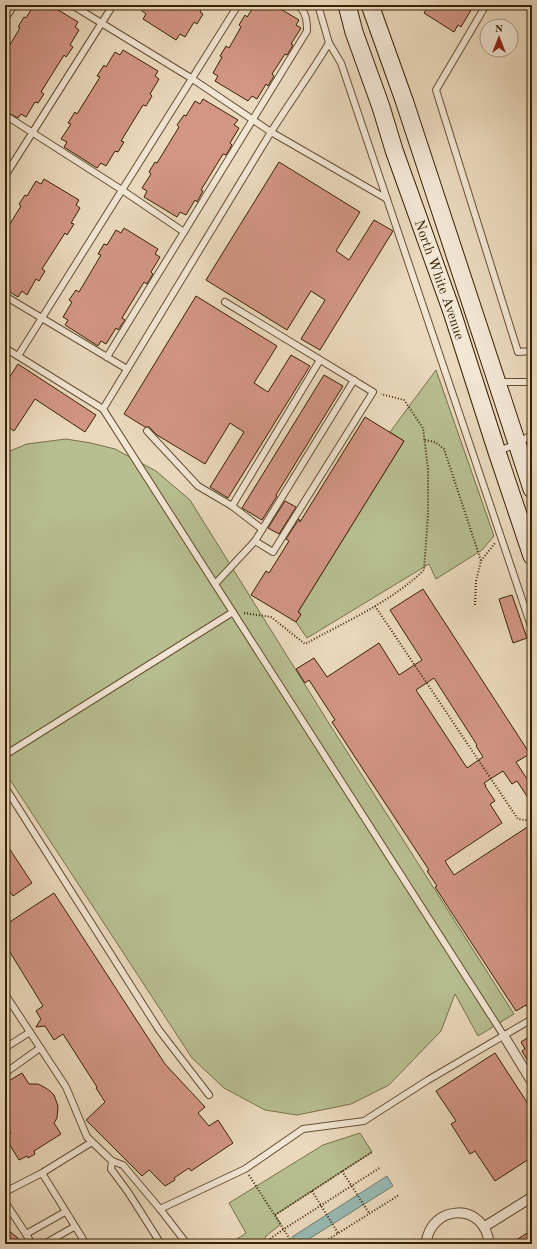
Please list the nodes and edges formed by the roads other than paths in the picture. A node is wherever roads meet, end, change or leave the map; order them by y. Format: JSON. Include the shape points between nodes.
{"nodes":[{"id":1,"x":14,"y":5,"type":"edge"},
{"id":2,"x":72,"y":5,"type":"edge"},
{"id":3,"x":113,"y":5,"type":"edge"},
{"id":4,"x":238,"y":5,"type":"edge"},
{"id":5,"x":297,"y":5,"type":"edge"},
{"id":6,"x":318,"y":5,"type":"edge"},
{"id":7,"x":370,"y":5,"type":"edge"},
{"id":8,"x":486,"y":5,"type":"edge"},
{"id":9,"x":349,"y":6,"type":"edge"},
{"id":10,"x":5,"y":18,"type":"edge"},
{"id":11,"x":101,"y":24,"type":"junction"},
{"id":12,"x":329,"y":43,"type":"junction"},
{"id":13,"x":191,"y":78,"type":"junction"},
{"id":14,"x":5,"y":115,"type":"edge"},
{"id":15,"x":252,"y":119,"type":"junction"},
{"id":16,"x":33,"y":132,"type":"junction"},
{"id":17,"x":271,"y":132,"type":"junction"},
{"id":18,"x":5,"y":176,"type":"edge"},
{"id":19,"x":122,"y":190,"type":"junction"},
{"id":20,"x":387,"y":199,"type":"junction"},
{"id":21,"x":184,"y":232,"type":"junction"},
{"id":22,"x":5,"y":296,"type":"edge"},
{"id":23,"x":225,"y":302,"type":"dead end"},
{"id":24,"x":41,"y":318,"type":"junction"},
{"id":25,"x":5,"y":348,"type":"edge"},
{"id":26,"x":532,"y":351,"type":"edge"},
{"id":27,"x":18,"y":356,"type":"junction"},
{"id":28,"x":107,"y":357,"type":"junction"},
{"id":29,"x":320,"y":360,"type":"junction"},
{"id":30,"x":127,"y":370,"type":"junction"},
{"id":31,"x":354,"y":380,"type":"junction"},
{"id":32,"x":497,"y":382,"type":"junction"},
{"id":33,"x":532,"y":382,"type":"edge"},
{"id":34,"x":103,"y":409,"type":"junction"},
{"id":35,"x":147,"y":431,"type":"dead end"},
{"id":36,"x":532,"y":434,"type":"edge"},
{"id":37,"x":517,"y":444,"type":"junction"},
{"id":38,"x":497,"y":452,"type":"junction"},
{"id":39,"x":532,"y":489,"type":"edge"},
{"id":40,"x":232,"y":506,"type":"junction"},
{"id":41,"x":262,"y":529,"type":"junction"},
{"id":42,"x":255,"y":540,"type":"junction"},
{"id":43,"x":532,"y":556,"type":"edge"},
{"id":44,"x":215,"y":584,"type":"junction"},
{"id":45,"x":233,"y":612,"type":"junction"},
{"id":46,"x":532,"y":629,"type":"edge"},
{"id":47,"x":5,"y":755,"type":"edge"},
{"id":48,"x":5,"y":787,"type":"edge"},
{"id":49,"x":5,"y":994,"type":"edge"},
{"id":50,"x":532,"y":1019,"type":"edge"},
{"id":51,"x":30,"y":1032,"type":"junction"},
{"id":52,"x":504,"y":1036,"type":"junction"},
{"id":53,"x":5,"y":1048,"type":"edge"},
{"id":54,"x":40,"y":1048,"type":"junction"},
{"id":55,"x":5,"y":1073,"type":"edge"},
{"id":56,"x":532,"y":1082,"type":"edge"},
{"id":57,"x":209,"y":1095,"type":"dead end"},
{"id":58,"x":92,"y":1142,"type":"junction"},
{"id":59,"x":112,"y":1161,"type":"junction"},
{"id":60,"x":42,"y":1173,"type":"junction"},
{"id":61,"x":5,"y":1192,"type":"edge"},
{"id":62,"x":532,"y":1197,"type":"edge"},
{"id":63,"x":5,"y":1202,"type":"edge"},
{"id":64,"x":160,"y":1209,"type":"junction"},
{"id":65,"x":65,"y":1212,"type":"junction"},
{"id":66,"x":484,"y":1227,"type":"junction"},
{"id":67,"x":74,"y":1228,"type":"junction"},
{"id":68,"x":26,"y":1234,"type":"junction"},
{"id":69,"x":32,"y":1244,"type":"edge"},
{"id":70,"x":44,"y":1244,"type":"edge"},
{"id":71,"x":86,"y":1244,"type":"edge"},
{"id":72,"x":160,"y":1244,"type":"edge"},
{"id":73,"x":187,"y":1244,"type":"edge"},
{"id":74,"x":426,"y":1244,"type":"edge"},
{"id":75,"x":488,"y":1244,"type":"edge"}],
"edges":[{"from":1,"to":10,"type":"lane"},
{"from":2,"to":11,"type":"lane"},
{"from":3,"to":11,"type":"lane"},
{"from":4,"to":13,"type":"lane"},
{"from":5,"to":15,"type":"lane","via":[[305,13],[307,31]]},
{"from":6,"to":12,"type":"lane"},
{"from":7,"to":32,"type":"main road","name":"North White Avenue"},
{"from":8,"to":26,"type":"lane","via":[[436,90],[518,352]]},
{"from":9,"to":38,"type":"main road","name":"North White Avenue","via":[[354,32],[452,312]]},
{"from":11,"to":13,"type":"lane"},
{"from":11,"to":16,"type":"lane"},
{"from":12,"to":17,"type":"lane"},
{"from":12,"to":20,"type":"lane","via":[[341,64]]},
{"from":13,"to":15,"type":"lane"},
{"from":13,"to":19,"type":"lane"},
{"from":14,"to":16,"type":"lane"},
{"from":15,"to":17,"type":"lane"},
{"from":15,"to":21,"type":"lane"},
{"from":16,"to":18,"type":"lane"},
{"from":16,"to":19,"type":"lane"},
{"from":17,"to":20,"type":"lane"},
{"from":17,"to":30,"type":"lane"},
{"from":19,"to":21,"type":"lane"},
{"from":19,"to":24,"type":"lane"},
{"from":20,"to":46,"type":"lane"},
{"from":21,"to":28,"type":"lane"},
{"from":22,"to":24,"type":"lane"},
{"from":23,"to":29,"type":"lane"},
{"from":24,"to":27,"type":"lane"},
{"from":24,"to":28,"type":"lane"},
{"from":25,"to":27,"type":"lane"},
{"from":27,"to":34,"type":"lane"},
{"from":28,"to":30,"type":"lane"},
{"from":29,"to":31,"type":"lane"},
{"from":29,"to":40,"type":"lane"},
{"from":30,"to":34,"type":"lane"},
{"from":31,"to":41,"type":"lane"},
{"from":31,"to":42,"type":"lane","via":[[373,392],[273,552]]},
{"from":32,"to":33,"type":"lane"},
{"from":32,"to":37,"type":"main road","name":"North White Avenue"},
{"from":34,"to":44,"type":"lane"},
{"from":35,"to":40,"type":"lane","via":[[198,486]]},
{"from":36,"to":37,"type":"lane"},
{"from":37,"to":38,"type":"lane"},
{"from":37,"to":39,"type":"main road","name":"North White Avenue"},
{"from":38,"to":43,"type":"main road","name":"North White Avenue"},
{"from":40,"to":41,"type":"lane"},
{"from":41,"to":42,"type":"lane"},
{"from":42,"to":44,"type":"lane"},
{"from":44,"to":45,"type":"lane"},
{"from":45,"to":47,"type":"lane"},
{"from":45,"to":52,"type":"lane"},
{"from":48,"to":57,"type":"lane","via":[[159,1030]]},
{"from":49,"to":51,"type":"lane"},
{"from":50,"to":52,"type":"lane"},
{"from":51,"to":53,"type":"lane"},
{"from":51,"to":54,"type":"lane"},
{"from":52,"to":56,"type":"street"},
{"from":52,"to":64,"type":"lane","via":[[364,1121],[303,1129],[245,1168]]},
{"from":54,"to":55,"type":"lane"},
{"from":54,"to":58,"type":"lane","via":[[66,1087],[87,1137]]},
{"from":58,"to":59,"type":"lane"},
{"from":58,"to":60,"type":"lane"},
{"from":59,"to":64,"type":"lane","via":[[123,1165]]},
{"from":59,"to":72,"type":"lane","via":[[111,1169]]},
{"from":60,"to":61,"type":"lane"},
{"from":60,"to":65,"type":"lane"},
{"from":62,"to":66,"type":"street"},
{"from":63,"to":68,"type":"lane"},
{"from":64,"to":73,"type":"lane"},
{"from":65,"to":67,"type":"lane"},
{"from":65,"to":68,"type":"lane"},
{"from":66,"to":74,"type":"street","via":[[468,1214],[447,1214],[431,1226],[426,1236]]},
{"from":66,"to":75,"type":"street"},
{"from":67,"to":70,"type":"lane"},
{"from":67,"to":71,"type":"lane"},
{"from":68,"to":69,"type":"lane"}]}
